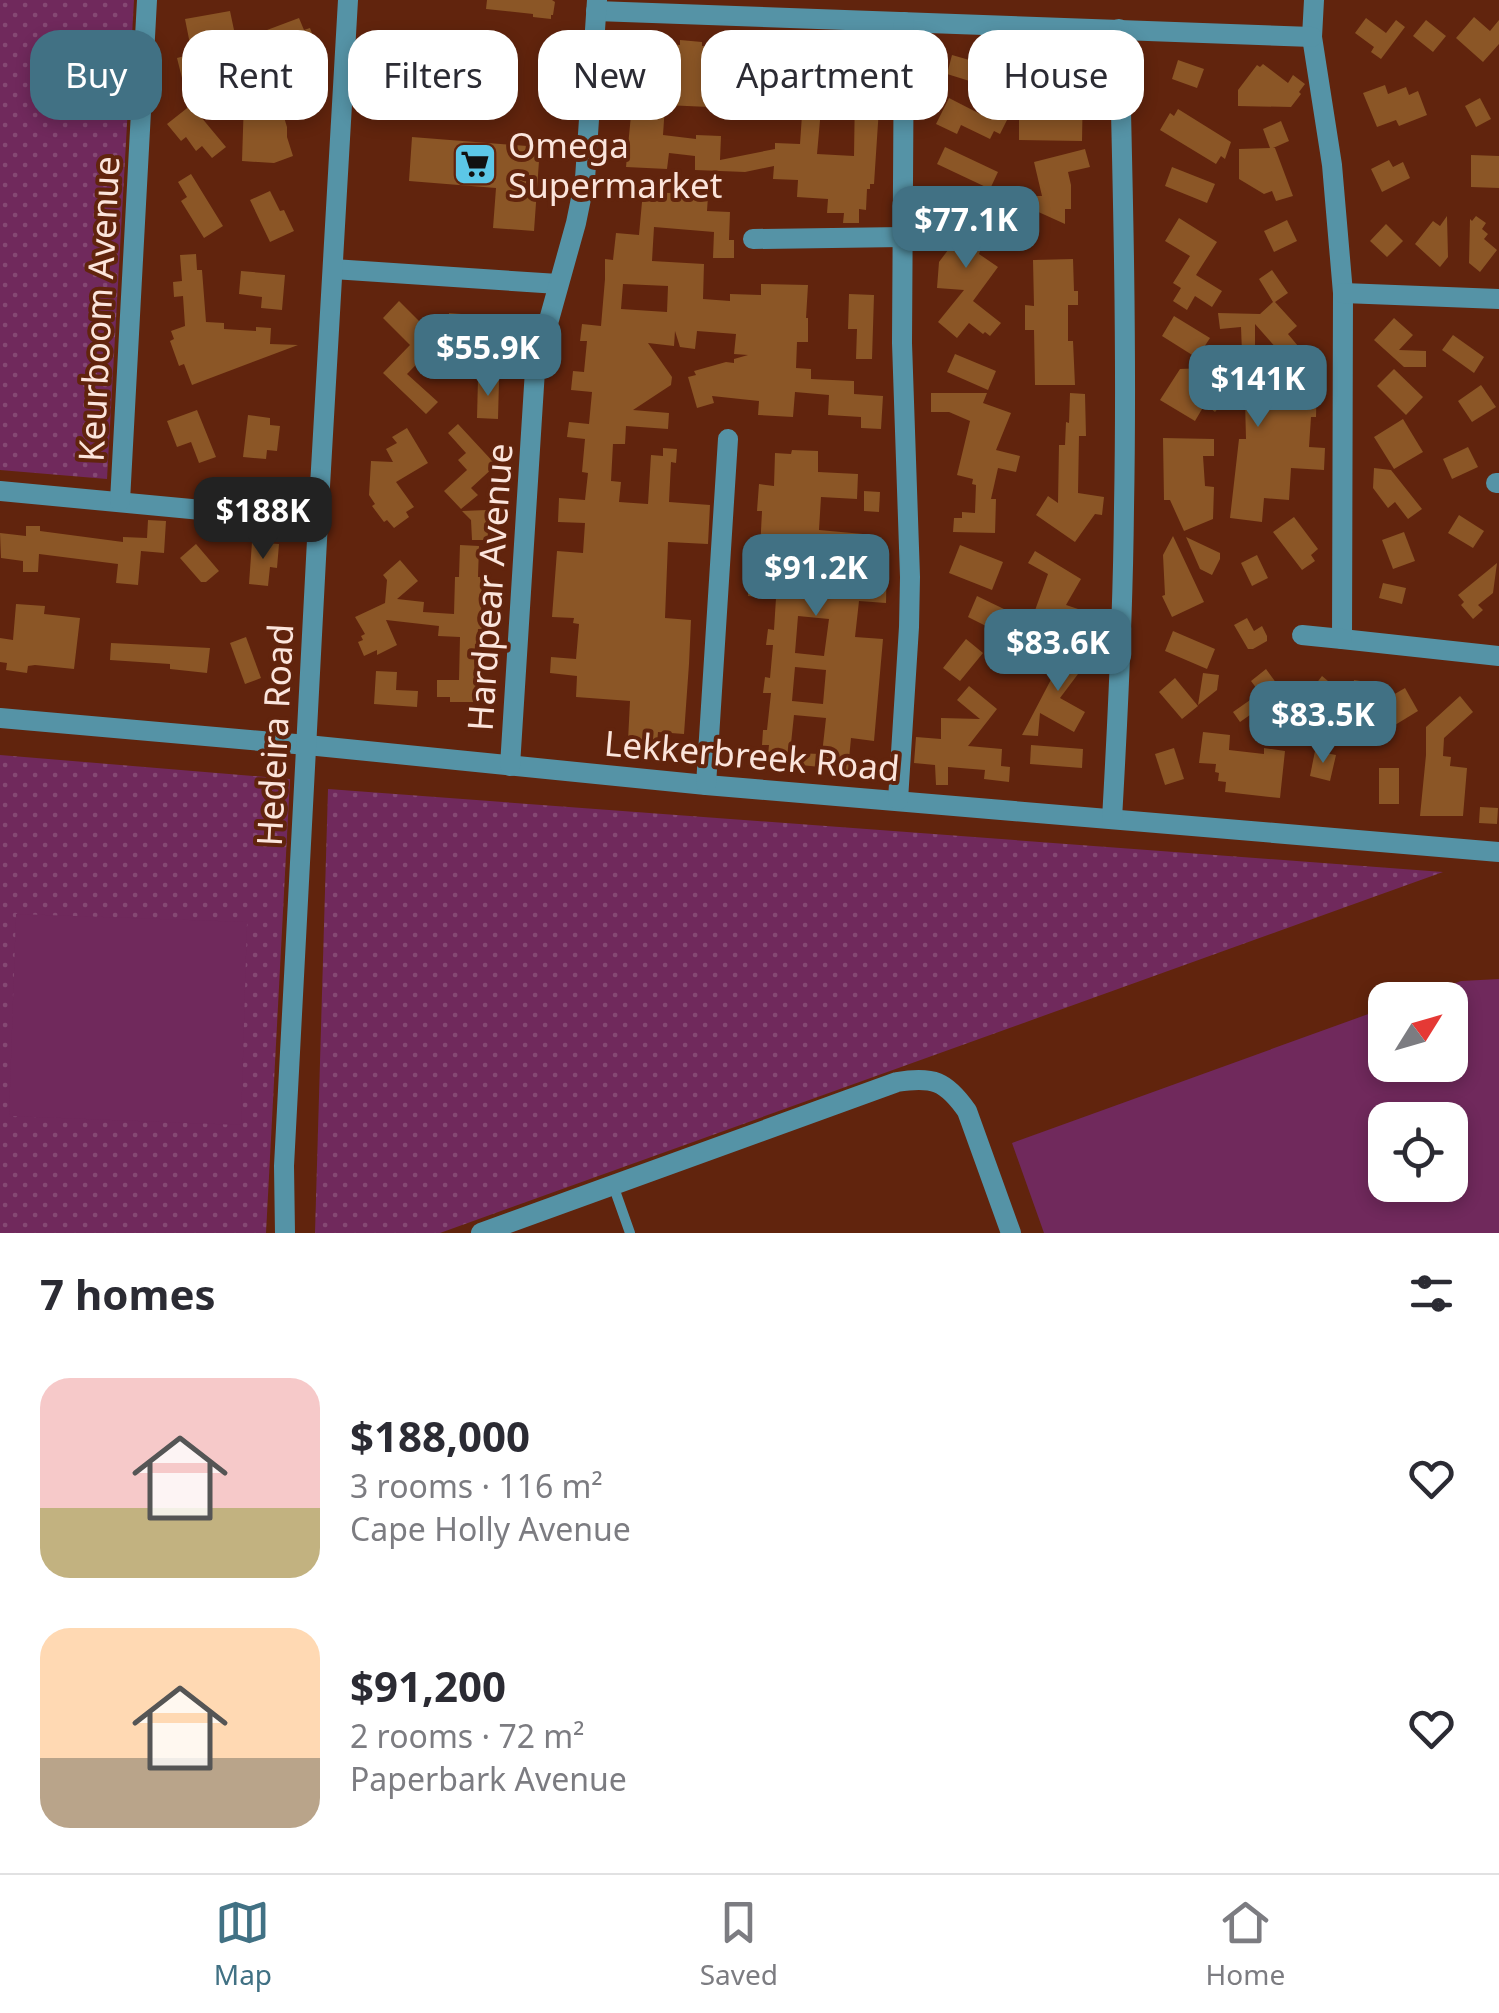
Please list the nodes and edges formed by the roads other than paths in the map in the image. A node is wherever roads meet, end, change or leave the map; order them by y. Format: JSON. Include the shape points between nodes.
{"nodes":[{"id":1,"x":146,"y":0,"type":"edge"},
{"id":2,"x":348,"y":0,"type":"edge"},
{"id":3,"x":1314,"y":0,"type":"edge"},
{"id":4,"x":597,"y":6,"type":"edge"},
{"id":5,"x":904,"y":22,"type":"junction"},
{"id":6,"x":1120,"y":29,"type":"junction"},
{"id":7,"x":1312,"y":36,"type":"junction"},
{"id":8,"x":903,"y":237,"type":"junction"},
{"id":9,"x":754,"y":240,"type":"dead end"},
{"id":10,"x":333,"y":269,"type":"junction"},
{"id":11,"x":558,"y":284,"type":"junction"},
{"id":12,"x":1343,"y":294,"type":"junction"},
{"id":13,"x":1499,"y":299,"type":"edge"},
{"id":14,"x":728,"y":439,"type":"dead end"},
{"id":15,"x":0,"y":492,"type":"edge"},
{"id":16,"x":120,"y":501,"type":"junction"},
{"id":17,"x":318,"y":521,"type":"junction"},
{"id":18,"x":1302,"y":635,"type":"dead end"},
{"id":19,"x":1342,"y":639,"type":"junction"},
{"id":20,"x":1499,"y":656,"type":"edge"},
{"id":21,"x":0,"y":718,"type":"edge"},
{"id":22,"x":307,"y":745,"type":"junction"},
{"id":23,"x":510,"y":766,"type":"junction"},
{"id":24,"x":706,"y":785,"type":"junction"},
{"id":25,"x":898,"y":800,"type":"junction"},
{"id":26,"x":1112,"y":819,"type":"junction"},
{"id":27,"x":1499,"y":852,"type":"edge"},
{"id":28,"x":614,"y":1185,"type":"junction"},
{"id":29,"x":284,"y":1233,"type":"edge"},
{"id":30,"x":481,"y":1233,"type":"edge"},
{"id":31,"x":630,"y":1233,"type":"edge"},
{"id":32,"x":1011,"y":1233,"type":"edge"}],
"edges":[{"from":1,"to":16,"type":"street","name":"Keurboom Avenue"},
{"from":2,"to":10,"type":"street","name":"Hedeira Road"},
{"from":3,"to":7,"type":"street"},
{"from":4,"to":5,"type":"street"},
{"from":4,"to":11,"type":"street","name":"Hardpear Avenue","via":[[585,179]]},
{"from":5,"to":6,"type":"street"},
{"from":5,"to":8,"type":"street"},
{"from":6,"to":7,"type":"street"},
{"from":6,"to":26,"type":"street","via":[[1124,506]]},
{"from":7,"to":12,"type":"street"},
{"from":8,"to":9,"type":"street"},
{"from":8,"to":25,"type":"street","via":[[910,577]]},
{"from":10,"to":11,"type":"street"},
{"from":10,"to":17,"type":"street","name":"Hedeira Road"},
{"from":11,"to":23,"type":"street","name":"Hardpear Avenue","via":[[536,370]]},
{"from":12,"to":13,"type":"street"},
{"from":12,"to":19,"type":"street"},
{"from":14,"to":24,"type":"street"},
{"from":15,"to":16,"type":"street"},
{"from":16,"to":17,"type":"street"},
{"from":17,"to":22,"type":"street","name":"Hedeira Road"},
{"from":18,"to":19,"type":"street"},
{"from":19,"to":20,"type":"street"},
{"from":21,"to":22,"type":"street","name":"Lekkerbreek Road"},
{"from":22,"to":23,"type":"street","name":"Lekkerbreek Road"},
{"from":22,"to":29,"type":"street","name":"Hedeira Road"},
{"from":23,"to":24,"type":"street","name":"Lekkerbreek Road"},
{"from":24,"to":25,"type":"street","name":"Lekkerbreek Road"},
{"from":25,"to":26,"type":"street","name":"Lekkerbreek Road"},
{"from":26,"to":27,"type":"street","name":"Lekkerbreek Road"},
{"from":28,"to":30,"type":"street"},
{"from":28,"to":31,"type":"lane"},
{"from":28,"to":32,"type":"street","via":[[920,1078],[937,1081],[967,1111]]}]}
